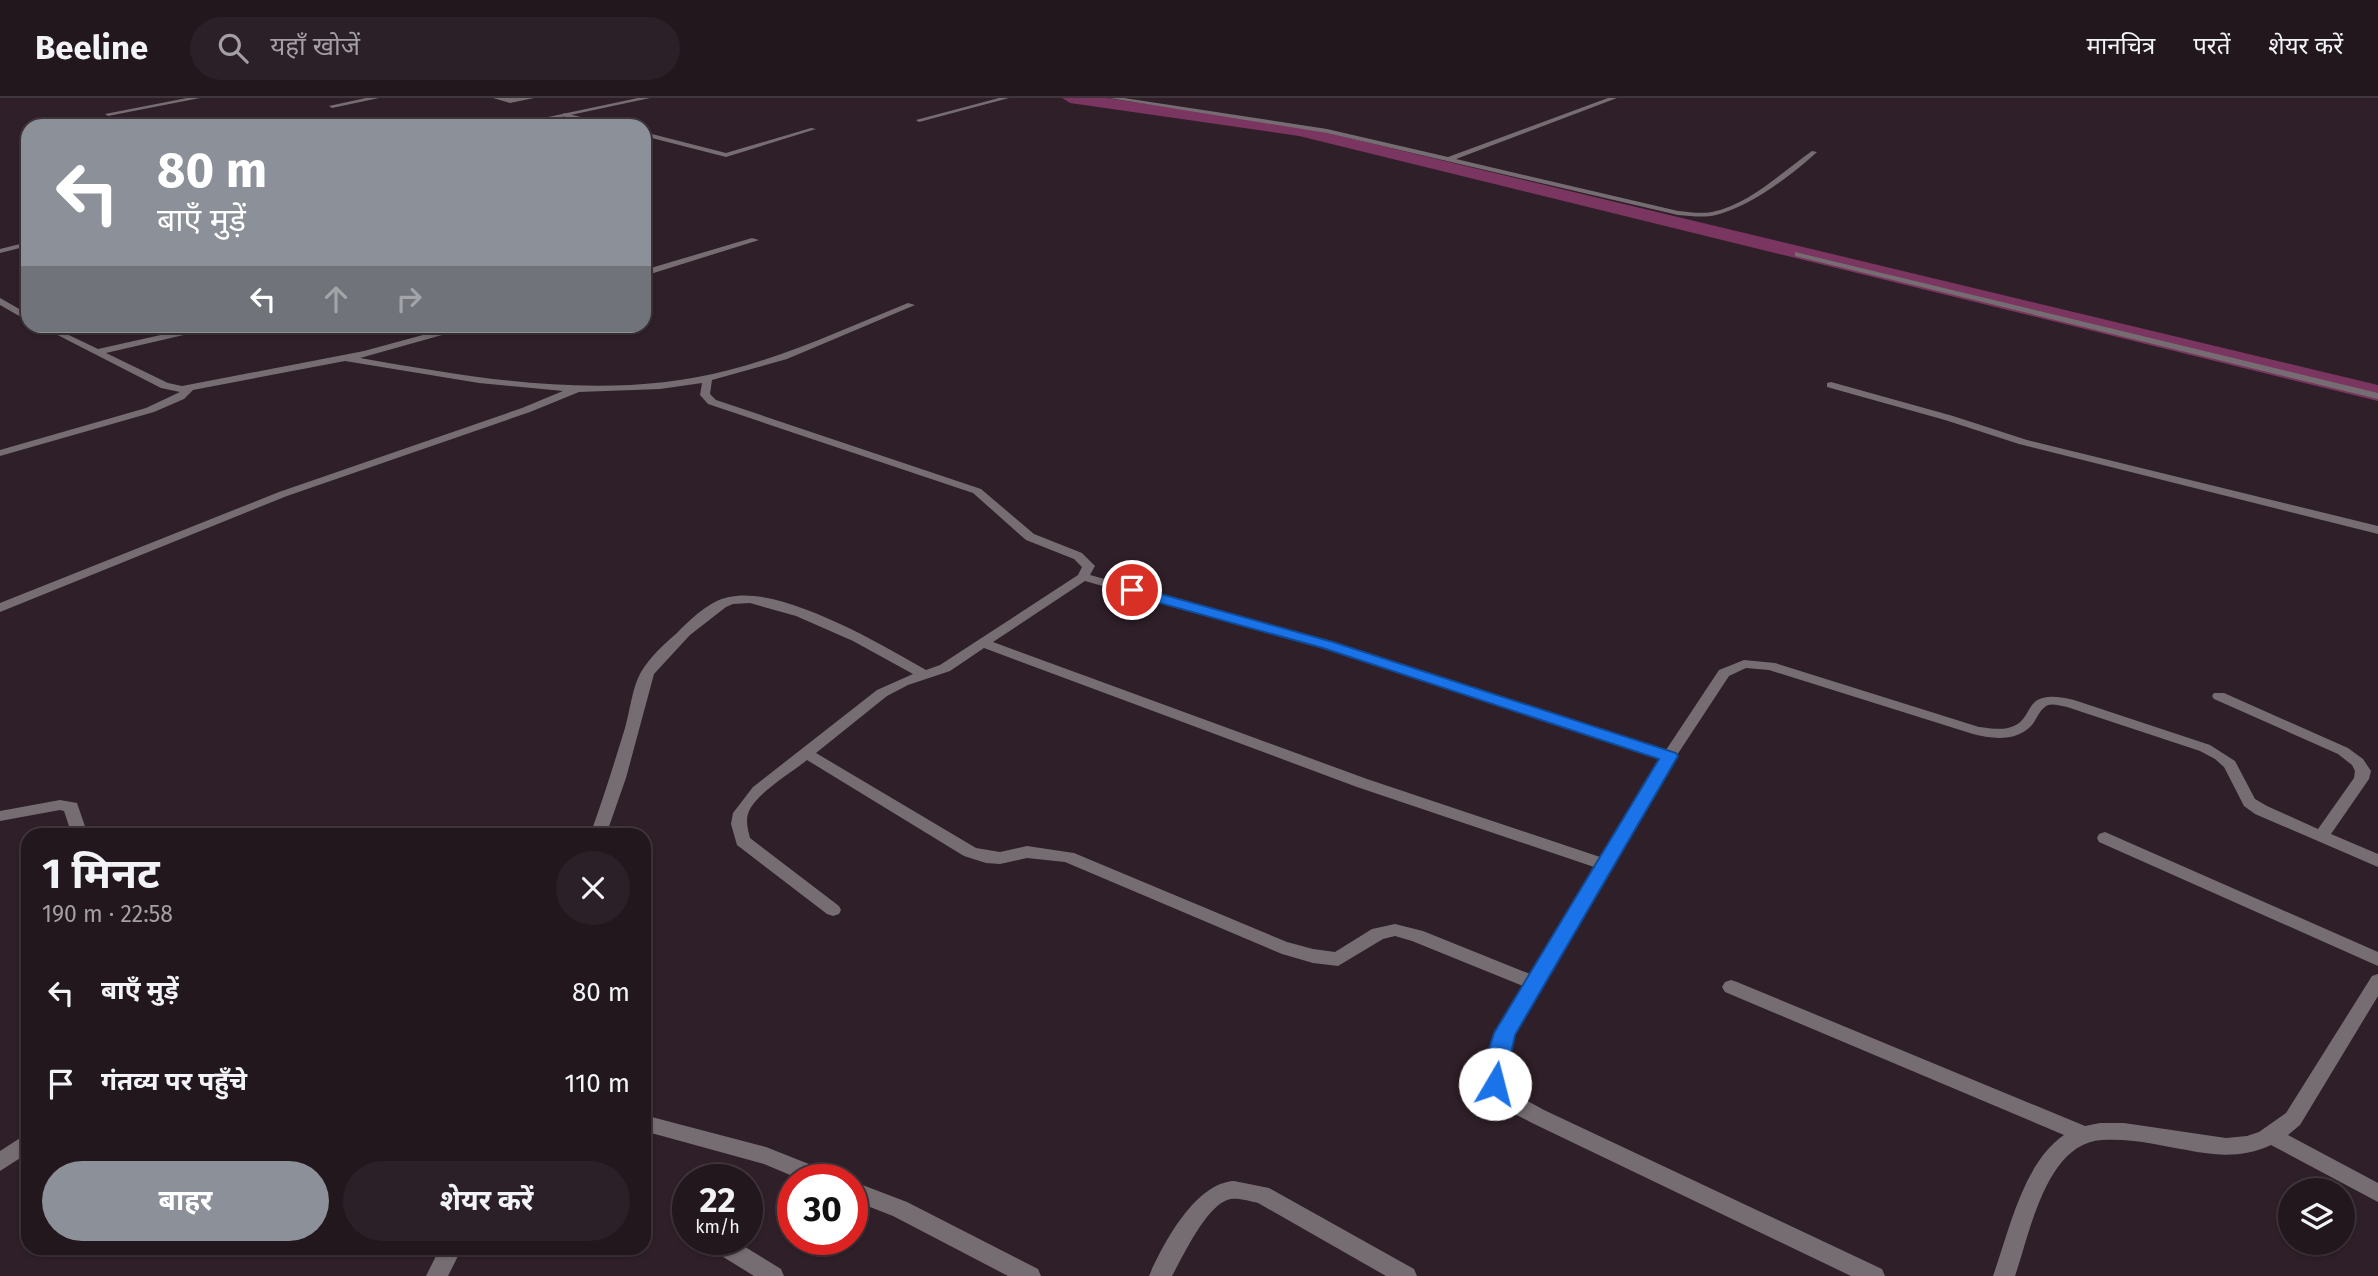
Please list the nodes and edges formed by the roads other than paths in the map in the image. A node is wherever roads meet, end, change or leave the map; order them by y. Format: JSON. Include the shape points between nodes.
{"nodes":[{"id":1,"x":197,"y":98,"type":"edge"},
{"id":2,"x":376,"y":98,"type":"edge"},
{"id":3,"x":496,"y":98,"type":"edge"},
{"id":4,"x":531,"y":98,"type":"edge"},
{"id":5,"x":647,"y":98,"type":"edge"},
{"id":6,"x":1006,"y":98,"type":"edge"},
{"id":7,"x":1112,"y":98,"type":"edge"},
{"id":8,"x":1614,"y":98,"type":"edge"},
{"id":9,"x":332,"y":106,"type":"dead end"},
{"id":10,"x":108,"y":114,"type":"dead end"},
{"id":11,"x":564,"y":115,"type":"junction"},
{"id":12,"x":544,"y":119,"type":"edge"},
{"id":13,"x":581,"y":119,"type":"edge"},
{"id":14,"x":919,"y":120,"type":"dead end"},
{"id":15,"x":813,"y":129,"type":"dead end"},
{"id":16,"x":651,"y":136,"type":"edge"},
{"id":17,"x":1814,"y":152,"type":"dead end"},
{"id":18,"x":1448,"y":159,"type":"junction"},
{"id":19,"x":755,"y":240,"type":"dead end"},
{"id":20,"x":21,"y":246,"type":"edge"},
{"id":21,"x":0,"y":251,"type":"edge"},
{"id":22,"x":1798,"y":254,"type":"dead end"},
{"id":23,"x":651,"y":271,"type":"edge"},
{"id":24,"x":0,"y":301,"type":"edge"},
{"id":25,"x":911,"y":305,"type":"dead end"},
{"id":26,"x":21,"y":314,"type":"edge"},
{"id":27,"x":59,"y":333,"type":"edge"},
{"id":28,"x":181,"y":333,"type":"edge"},
{"id":29,"x":438,"y":333,"type":"edge"},
{"id":30,"x":99,"y":352,"type":"junction"},
{"id":31,"x":345,"y":358,"type":"junction"},
{"id":32,"x":707,"y":379,"type":"junction"},
{"id":33,"x":1830,"y":385,"type":"dead end"},
{"id":34,"x":189,"y":389,"type":"junction"},
{"id":35,"x":575,"y":390,"type":"junction"},
{"id":36,"x":2378,"y":396,"type":"edge"},
{"id":37,"x":0,"y":453,"type":"edge"},
{"id":38,"x":2378,"y":530,"type":"edge"},
{"id":39,"x":1083,"y":577,"type":"junction"},
{"id":40,"x":0,"y":608,"type":"edge"},
{"id":41,"x":983,"y":643,"type":"junction"},
{"id":42,"x":925,"y":675,"type":"junction"},
{"id":43,"x":2219,"y":696,"type":"dead end"},
{"id":44,"x":806,"y":753,"type":"junction"},
{"id":45,"x":1670,"y":756,"type":"junction"},
{"id":46,"x":0,"y":816,"type":"edge"},
{"id":47,"x":78,"y":828,"type":"edge"},
{"id":48,"x":600,"y":828,"type":"edge"},
{"id":49,"x":2321,"y":837,"type":"junction"},
{"id":50,"x":2105,"y":838,"type":"dead end"},
{"id":51,"x":2378,"y":861,"type":"edge"},
{"id":52,"x":1604,"y":864,"type":"junction"},
{"id":53,"x":833,"y":910,"type":"dead end"},
{"id":54,"x":2378,"y":959,"type":"edge"},
{"id":55,"x":2378,"y":981,"type":"edge"},
{"id":56,"x":1534,"y":983,"type":"junction"},
{"id":57,"x":1731,"y":987,"type":"dead end"},
{"id":58,"x":651,"y":1125,"type":"edge"},
{"id":59,"x":2082,"y":1134,"type":"junction"},
{"id":60,"x":2272,"y":1136,"type":"junction"},
{"id":61,"x":21,"y":1147,"type":"edge"},
{"id":62,"x":0,"y":1162,"type":"edge"},
{"id":63,"x":786,"y":1164,"type":"edge"},
{"id":64,"x":2378,"y":1193,"type":"edge"},
{"id":65,"x":868,"y":1196,"type":"edge"},
{"id":66,"x":448,"y":1255,"type":"edge"},
{"id":67,"x":740,"y":1255,"type":"edge"},
{"id":68,"x":437,"y":1276,"type":"edge"},
{"id":69,"x":774,"y":1276,"type":"edge"},
{"id":70,"x":1030,"y":1276,"type":"edge"},
{"id":71,"x":1160,"y":1276,"type":"edge"},
{"id":72,"x":1406,"y":1276,"type":"edge"},
{"id":73,"x":1874,"y":1276,"type":"edge"},
{"id":74,"x":2004,"y":1276,"type":"edge"}],
"edges":[{"from":1,"to":10,"type":"street"},
{"from":2,"to":9,"type":"street"},
{"from":3,"to":4,"type":"street"},
{"from":5,"to":11,"type":"street"},
{"from":6,"to":14,"type":"street"},
{"from":7,"to":18,"type":"street","via":[[1296,125]]},
{"from":8,"to":18,"type":"street"},
{"from":11,"to":12,"type":"street"},
{"from":11,"to":13,"type":"street"},
{"from":15,"to":16,"type":"street","via":[[726,155]]},
{"from":17,"to":18,"type":"street","via":[[1734,206],[1699,215]]},
{"from":19,"to":23,"type":"street"},
{"from":20,"to":21,"type":"street"},
{"from":22,"to":36,"type":"street"},
{"from":24,"to":26,"type":"street"},
{"from":25,"to":32,"type":"street","via":[[820,342]]},
{"from":27,"to":30,"type":"street"},
{"from":28,"to":30,"type":"street"},
{"from":29,"to":31,"type":"street"},
{"from":30,"to":34,"type":"street","via":[[165,386]]},
{"from":31,"to":34,"type":"street"},
{"from":31,"to":35,"type":"street","via":[[523,387]]},
{"from":32,"to":35,"type":"street","via":[[649,388]]},
{"from":32,"to":39,"type":"street","via":[[705,395],[712,402],[977,491],[1030,537],[1078,556],[1089,566]]},
{"from":33,"to":38,"type":"street","via":[[2023,442]]},
{"from":34,"to":37,"type":"street","via":[[150,410]]},
{"from":35,"to":40,"type":"street","via":[[283,494]]},
{"from":39,"to":41,"type":"street"},
{"from":39,"to":45,"type":"street","via":[[1328,645]]},
{"from":41,"to":42,"type":"street","via":[[945,668]]},
{"from":41,"to":52,"type":"street","via":[[1362,782]]},
{"from":42,"to":44,"type":"street","via":[[882,693]]},
{"from":42,"to":48,"type":"street","via":[[856,636],[763,601],[730,600],[716,606],[655,661],[647,674]]},
{"from":43,"to":49,"type":"street","via":[[2343,751],[2358,762],[2361,779]]},
{"from":44,"to":53,"type":"street","via":[[741,808],[737,823],[743,841]]},
{"from":44,"to":56,"type":"street","via":[[970,852],[1000,858],[1027,852],[1068,858],[1313,957],[1338,959],[1378,934],[1395,930]]},
{"from":45,"to":49,"type":"street","via":[[1724,673],[1744,664],[1770,666],[1978,731],[2001,734],[2018,732],[2040,703],[2051,700],[2220,756],[2230,764],[2249,802]]},
{"from":45,"to":52,"type":"street"},
{"from":46,"to":47,"type":"street","via":[[60,805],[71,807]]},
{"from":49,"to":51,"type":"street"},
{"from":50,"to":54,"type":"street"},
{"from":52,"to":56,"type":"street"},
{"from":55,"to":60,"type":"street","via":[[2293,1119]]},
{"from":56,"to":73,"type":"street","via":[[1505,1033],[1496,1062],[1495,1084],[1508,1100]]},
{"from":57,"to":59,"type":"street"},
{"from":58,"to":63,"type":"street"},
{"from":59,"to":60,"type":"street","via":[[2117,1131],[2245,1146]]},
{"from":59,"to":74,"type":"street","via":[[2060,1149],[2039,1181]]},
{"from":60,"to":64,"type":"street"},
{"from":61,"to":62,"type":"street"},
{"from":65,"to":70,"type":"street"},
{"from":66,"to":68,"type":"street"},
{"from":67,"to":69,"type":"street"},
{"from":71,"to":72,"type":"street","via":[[1204,1206],[1220,1192],[1240,1189],[1262,1195]]}]}
